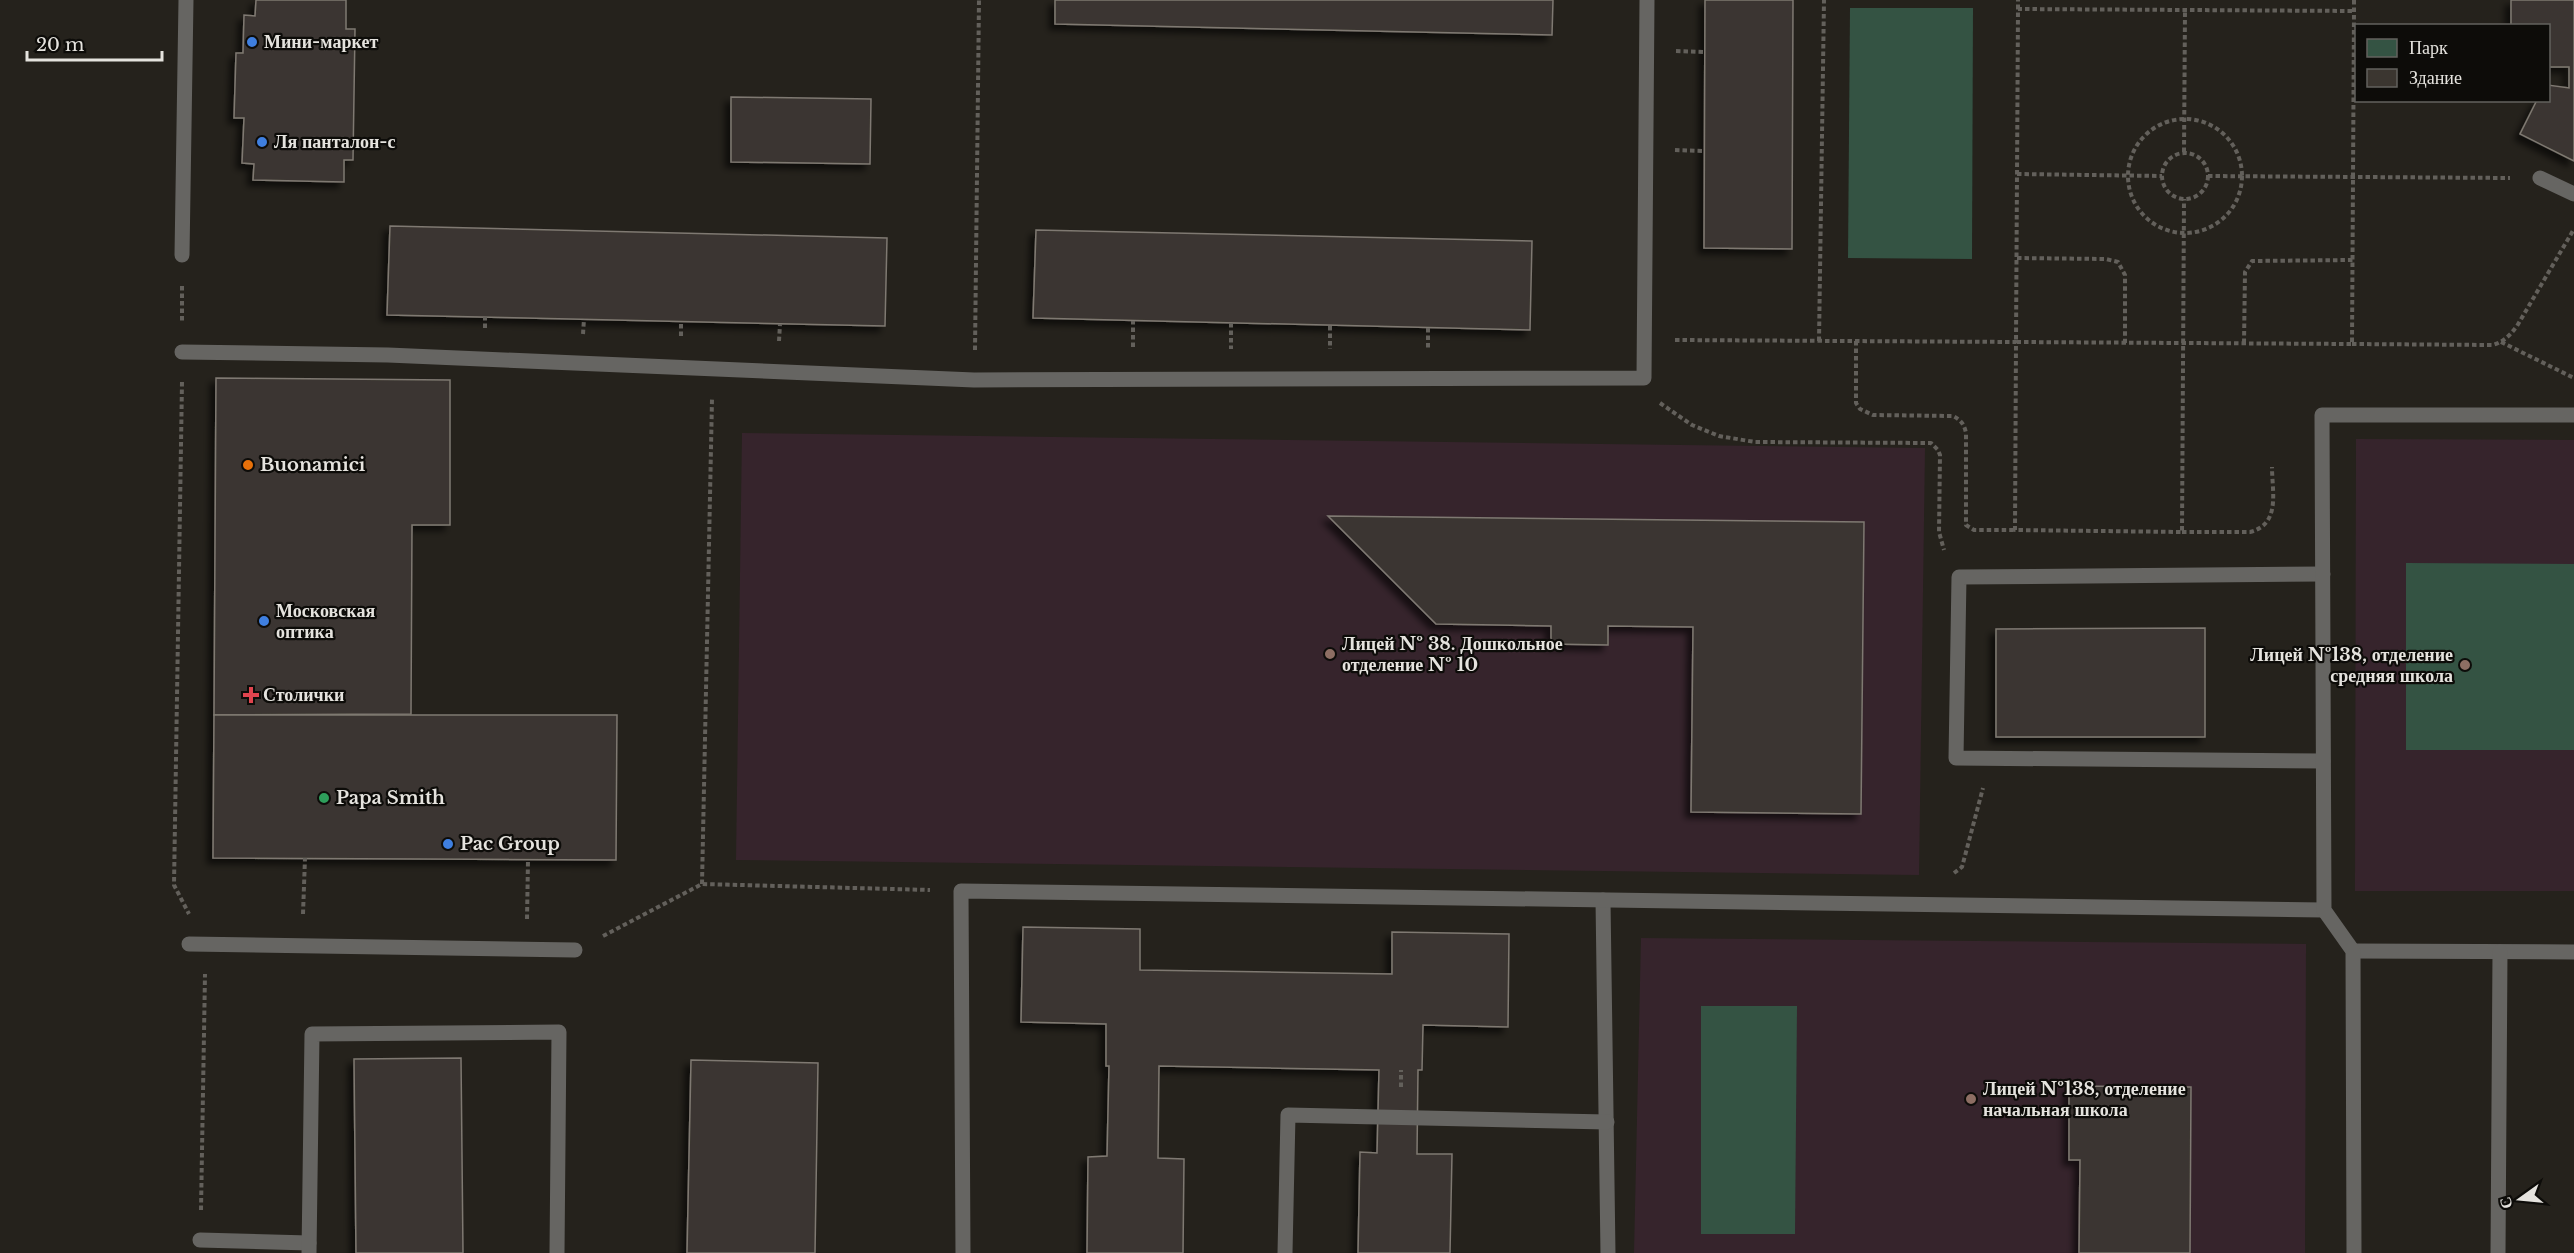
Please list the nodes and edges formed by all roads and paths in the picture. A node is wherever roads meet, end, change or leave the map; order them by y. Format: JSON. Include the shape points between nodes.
{"nodes":[{"id":1,"x":186,"y":0,"type":"edge"},
{"id":2,"x":979,"y":0,"type":"edge"},
{"id":3,"x":1647,"y":0,"type":"edge"},
{"id":4,"x":1824,"y":0,"type":"edge"},
{"id":5,"x":2018,"y":0,"type":"edge"},
{"id":6,"x":2354,"y":0,"type":"edge"},
{"id":7,"x":2018,"y":9,"type":"junction"},
{"id":8,"x":2185,"y":10,"type":"junction"},
{"id":9,"x":2354,"y":10,"type":"junction"},
{"id":10,"x":2184,"y":118,"type":"junction"},
{"id":11,"x":2184,"y":152,"type":"junction"},
{"id":12,"x":2017,"y":174,"type":"junction"},
{"id":13,"x":2127,"y":175,"type":"junction"},
{"id":14,"x":2162,"y":176,"type":"junction"},
{"id":15,"x":2208,"y":176,"type":"junction"},
{"id":16,"x":2242,"y":176,"type":"junction"},
{"id":17,"x":2353,"y":177,"type":"junction"},
{"id":18,"x":2540,"y":178,"type":"joint"},
{"id":19,"x":2574,"y":194,"type":"edge"},
{"id":20,"x":2184,"y":199,"type":"junction"},
{"id":21,"x":2574,"y":229,"type":"edge"},
{"id":22,"x":2184,"y":233,"type":"junction"},
{"id":23,"x":182,"y":255,"type":"joint"},
{"id":24,"x":2017,"y":258,"type":"junction"},
{"id":25,"x":2353,"y":260,"type":"junction"},
{"id":26,"x":1644,"y":340,"type":"junction"},
{"id":27,"x":1819,"y":341,"type":"junction"},
{"id":28,"x":1856,"y":341,"type":"junction"},
{"id":29,"x":2016,"y":342,"type":"junction"},
{"id":30,"x":2501,"y":342,"type":"junction"},
{"id":31,"x":2125,"y":343,"type":"junction"},
{"id":32,"x":2183,"y":343,"type":"junction"},
{"id":33,"x":2244,"y":344,"type":"junction"},
{"id":34,"x":2352,"y":344,"type":"junction"},
{"id":35,"x":182,"y":352,"type":"junction"},
{"id":36,"x":712,"y":369,"type":"junction"},
{"id":37,"x":1644,"y":378,"type":"junction"},
{"id":38,"x":2574,"y":378,"type":"edge"},
{"id":39,"x":974,"y":380,"type":"junction"},
{"id":40,"x":2574,"y":415,"type":"edge"},
{"id":41,"x":2272,"y":467,"type":"dead end"},
{"id":42,"x":2015,"y":530,"type":"junction"},
{"id":43,"x":2182,"y":532,"type":"junction"},
{"id":44,"x":2323,"y":574,"type":"junction"},
{"id":45,"x":1959,"y":577,"type":"junction"},
{"id":46,"x":1991,"y":759,"type":"junction"},
{"id":47,"x":2323,"y":761,"type":"junction"},
{"id":48,"x":305,"y":858,"type":"dead end"},
{"id":49,"x":528,"y":860,"type":"dead end"},
{"id":50,"x":702,"y":884,"type":"junction"},
{"id":51,"x":961,"y":891,"type":"junction"},
{"id":52,"x":1604,"y":900,"type":"junction"},
{"id":53,"x":1913,"y":906,"type":"junction"},
{"id":54,"x":2324,"y":910,"type":"junction"},
{"id":55,"x":189,"y":944,"type":"dead end"},
{"id":56,"x":205,"y":944,"type":"junction"},
{"id":57,"x":302,"y":945,"type":"junction"},
{"id":58,"x":526,"y":949,"type":"junction"},
{"id":59,"x":575,"y":950,"type":"joint"},
{"id":60,"x":2353,"y":951,"type":"junction"},
{"id":61,"x":2500,"y":952,"type":"junction"},
{"id":62,"x":2574,"y":952,"type":"edge"},
{"id":63,"x":1606,"y":1122,"type":"junction"},
{"id":64,"x":200,"y":1240,"type":"joint"},
{"id":65,"x":309,"y":1248,"type":"edge"},
{"id":66,"x":557,"y":1253,"type":"edge"},
{"id":67,"x":963,"y":1253,"type":"edge"},
{"id":68,"x":1285,"y":1253,"type":"edge"},
{"id":69,"x":1608,"y":1253,"type":"edge"},
{"id":70,"x":2354,"y":1253,"type":"edge"},
{"id":71,"x":2498,"y":1253,"type":"edge"}],
"edges":[{"from":1,"to":23,"type":"lane"},
{"from":2,"to":39,"type":"path"},
{"from":3,"to":26,"type":"lane"},
{"from":4,"to":27,"type":"path"},
{"from":5,"to":7,"type":"path"},
{"from":6,"to":9,"type":"path"},
{"from":7,"to":8,"type":"path"},
{"from":7,"to":12,"type":"path"},
{"from":8,"to":9,"type":"path"},
{"from":8,"to":10,"type":"path"},
{"from":9,"to":17,"type":"path"},
{"from":10,"to":11,"type":"path"},
{"from":10,"to":13,"type":"path","via":[[2159,124],[2140,140]]},
{"from":10,"to":16,"type":"path","via":[[2206,123],[2225,135],[2237,154]]},
{"from":11,"to":14,"type":"path","via":[[2169,159]]},
{"from":11,"to":15,"type":"path","via":[[2203,161]]},
{"from":12,"to":13,"type":"path"},
{"from":12,"to":24,"type":"path"},
{"from":13,"to":14,"type":"path"},
{"from":13,"to":22,"type":"path","via":[[2132,197],[2143,216],[2169,231]]},
{"from":14,"to":20,"type":"path","via":[[2171,194]]},
{"from":15,"to":16,"type":"path"},
{"from":15,"to":20,"type":"path","via":[[2199,194]]},
{"from":16,"to":17,"type":"path"},
{"from":16,"to":22,"type":"path","via":[[2241,189],[2229,212],[2209,228]]},
{"from":17,"to":18,"type":"path"},
{"from":17,"to":25,"type":"path"},
{"from":18,"to":19,"type":"lane"},
{"from":20,"to":22,"type":"path"},
{"from":21,"to":30,"type":"path","via":[[2517,326]]},
{"from":22,"to":32,"type":"path"},
{"from":23,"to":35,"type":"path"},
{"from":24,"to":29,"type":"path"},
{"from":24,"to":31,"type":"path","via":[[2118,262],[2125,274]]},
{"from":25,"to":33,"type":"path","via":[[2252,261],[2245,272]]},
{"from":25,"to":34,"type":"path"},
{"from":26,"to":27,"type":"path"},
{"from":26,"to":37,"type":"lane"},
{"from":27,"to":28,"type":"path"},
{"from":28,"to":29,"type":"path"},
{"from":28,"to":42,"type":"path","via":[[1856,403],[1860,409],[1873,415],[1960,419],[1966,433],[1966,525],[1974,530]]},
{"from":29,"to":31,"type":"path"},
{"from":29,"to":42,"type":"path"},
{"from":30,"to":34,"type":"path"},
{"from":30,"to":38,"type":"path"},
{"from":31,"to":32,"type":"path"},
{"from":32,"to":33,"type":"path"},
{"from":32,"to":43,"type":"path"},
{"from":33,"to":34,"type":"path"},
{"from":35,"to":36,"type":"lane","via":[[388,355]]},
{"from":35,"to":56,"type":"path","via":[[174,885]]},
{"from":36,"to":39,"type":"lane"},
{"from":36,"to":50,"type":"path"},
{"from":37,"to":39,"type":"lane"},
{"from":37,"to":45,"type":"path","via":[[1658,402],[1674,415],[1719,436],[1755,442],[1926,442],[1935,446],[1940,455],[1941,541]]},
{"from":40,"to":44,"type":"lane","via":[[2322,415]]},
{"from":41,"to":43,"type":"path","via":[[2272,516],[2267,525],[2250,532]]},
{"from":42,"to":43,"type":"path"},
{"from":44,"to":45,"type":"lane"},
{"from":44,"to":47,"type":"lane"},
{"from":45,"to":46,"type":"lane","via":[[1956,758]]},
{"from":46,"to":47,"type":"lane"},
{"from":46,"to":53,"type":"path","via":[[1962,867]]},
{"from":47,"to":54,"type":"lane"},
{"from":48,"to":57,"type":"path"},
{"from":49,"to":58,"type":"path"},
{"from":50,"to":51,"type":"path"},
{"from":50,"to":59,"type":"path"},
{"from":51,"to":52,"type":"lane"},
{"from":51,"to":67,"type":"lane"},
{"from":52,"to":53,"type":"lane"},
{"from":52,"to":63,"type":"lane"},
{"from":53,"to":54,"type":"lane"},
{"from":54,"to":60,"type":"lane"},
{"from":55,"to":56,"type":"lane"},
{"from":56,"to":57,"type":"lane"},
{"from":56,"to":64,"type":"path"},
{"from":57,"to":58,"type":"lane"},
{"from":58,"to":59,"type":"lane"},
{"from":60,"to":61,"type":"lane"},
{"from":60,"to":70,"type":"lane"},
{"from":61,"to":62,"type":"lane"},
{"from":61,"to":71,"type":"lane"},
{"from":63,"to":68,"type":"lane","via":[[1288,1115]]},
{"from":63,"to":69,"type":"lane"},
{"from":64,"to":65,"type":"lane"},
{"from":65,"to":66,"type":"lane","via":[[312,1034],[559,1032]]}]}
